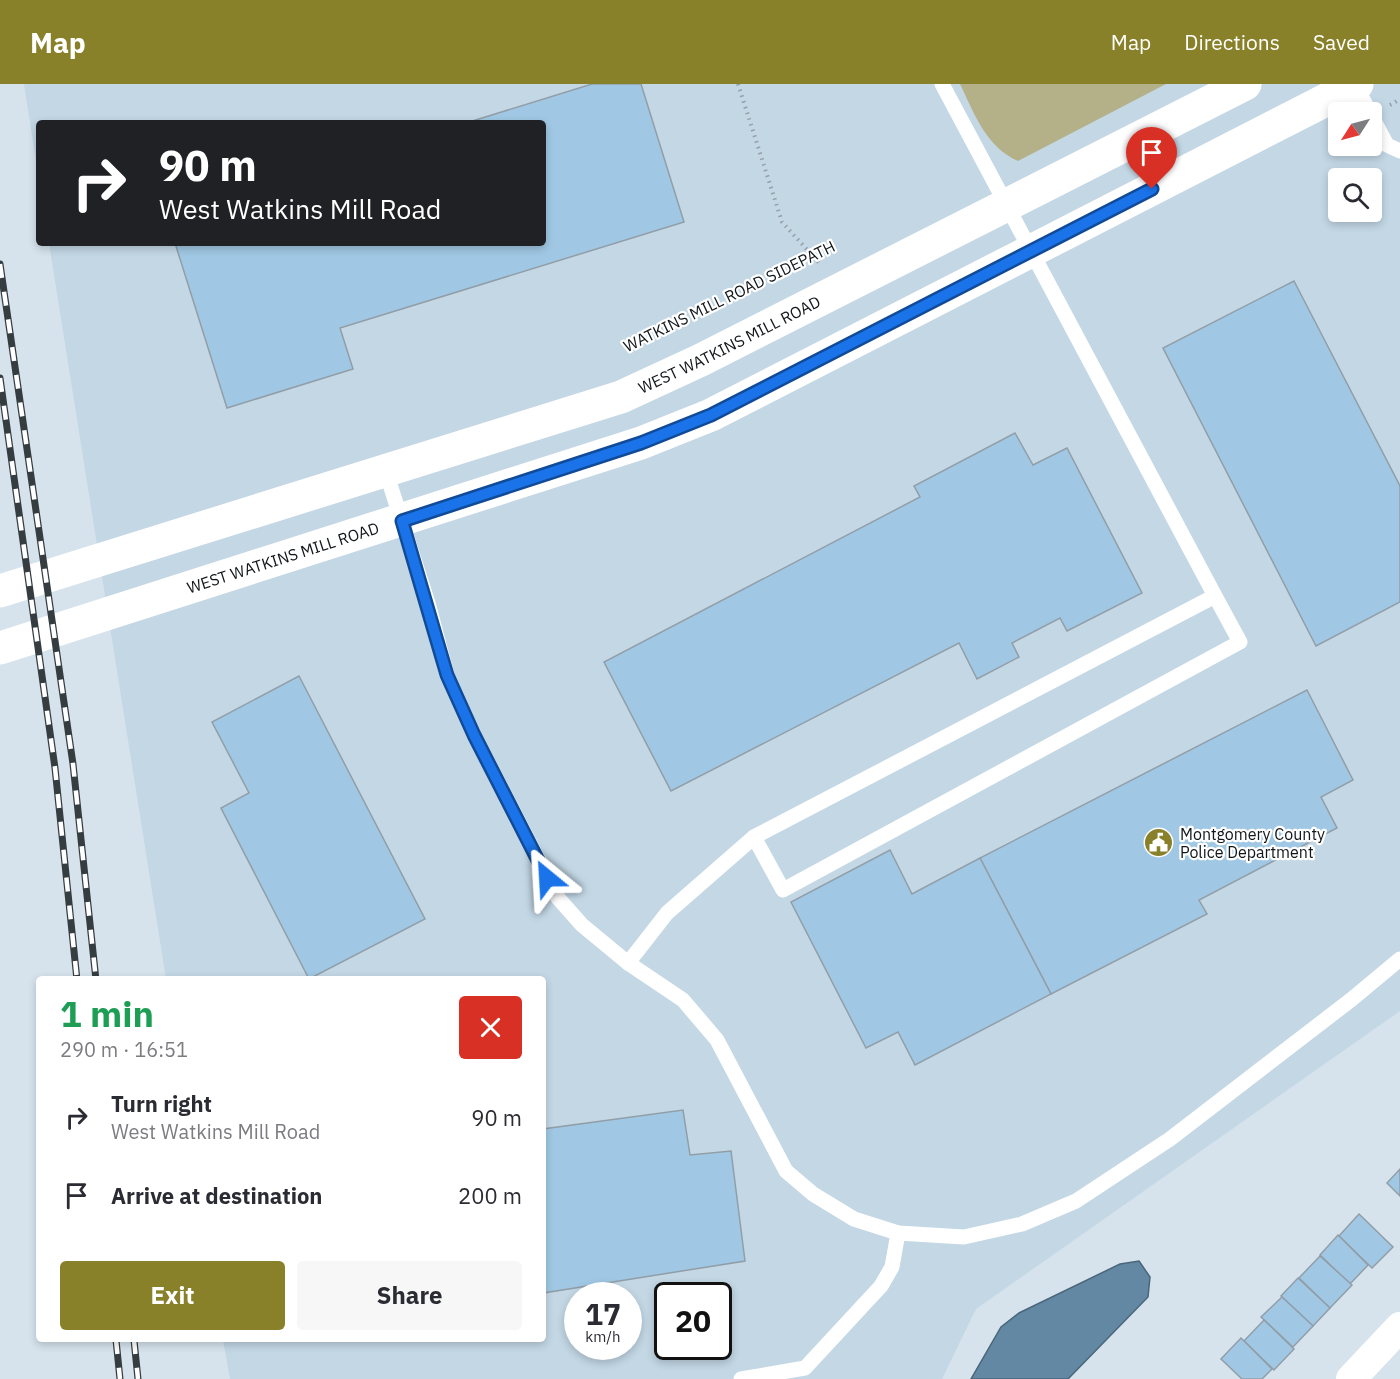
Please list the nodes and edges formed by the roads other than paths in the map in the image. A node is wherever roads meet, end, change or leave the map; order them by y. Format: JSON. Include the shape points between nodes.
{"nodes":[{"id":1,"x":942,"y":84,"type":"edge"},
{"id":2,"x":1245,"y":84,"type":"edge"},
{"id":3,"x":1361,"y":96,"type":"edge"},
{"id":4,"x":1400,"y":151,"type":"edge"},
{"id":5,"x":1006,"y":206,"type":"junction"},
{"id":6,"x":1030,"y":251,"type":"junction"},
{"id":7,"x":386,"y":472,"type":"junction"},
{"id":8,"x":402,"y":521,"type":"junction"},
{"id":9,"x":0,"y":591,"type":"edge"},
{"id":10,"x":1215,"y":596,"type":"junction"},
{"id":11,"x":0,"y":648,"type":"edge"},
{"id":12,"x":754,"y":837,"type":"junction"},
{"id":13,"x":1400,"y":958,"type":"edge"},
{"id":14,"x":628,"y":963,"type":"junction"},
{"id":15,"x":898,"y":1233,"type":"junction"},
{"id":16,"x":1400,"y":1327,"type":"edge"},
{"id":17,"x":806,"y":1373,"type":"edge"},
{"id":18,"x":741,"y":1379,"type":"edge"},
{"id":19,"x":1351,"y":1379,"type":"edge"}],
"edges":[{"from":1,"to":5,"type":"lane"},
{"from":2,"to":5,"type":"main road","name":"WEST WATKINS MILL ROAD"},
{"from":3,"to":4,"type":"lane","via":[[1387,145]]},
{"from":3,"to":6,"type":"main road","name":"WEST WATKINS MILL ROAD"},
{"from":5,"to":6,"type":"lane"},
{"from":5,"to":7,"type":"main road","name":"WEST WATKINS MILL ROAD","via":[[621,397]]},
{"from":6,"to":8,"type":"main road","name":"WEST WATKINS MILL ROAD","via":[[711,415],[641,443]]},
{"from":6,"to":10,"type":"lane"},
{"from":7,"to":8,"type":"lane"},
{"from":7,"to":9,"type":"main road","name":"WEST WATKINS MILL ROAD"},
{"from":8,"to":11,"type":"main road","name":"WEST WATKINS MILL ROAD"},
{"from":8,"to":14,"type":"lane","via":[[447,675],[526,837],[558,898],[582,926]]},
{"from":10,"to":12,"type":"lane"},
{"from":10,"to":12,"type":"lane","via":[[1240,642],[783,890]]},
{"from":12,"to":14,"type":"lane","via":[[668,913]]},
{"from":13,"to":15,"type":"lane","via":[[1170,1139],[1076,1201],[1022,1224],[964,1237]]},
{"from":14,"to":15,"type":"lane","via":[[683,1000],[717,1040],[786,1171],[813,1194],[854,1219]]},
{"from":15,"to":17,"type":"lane","via":[[892,1267],[881,1286]]},
{"from":16,"to":19,"type":"street"},
{"from":17,"to":18,"type":"lane"}]}
